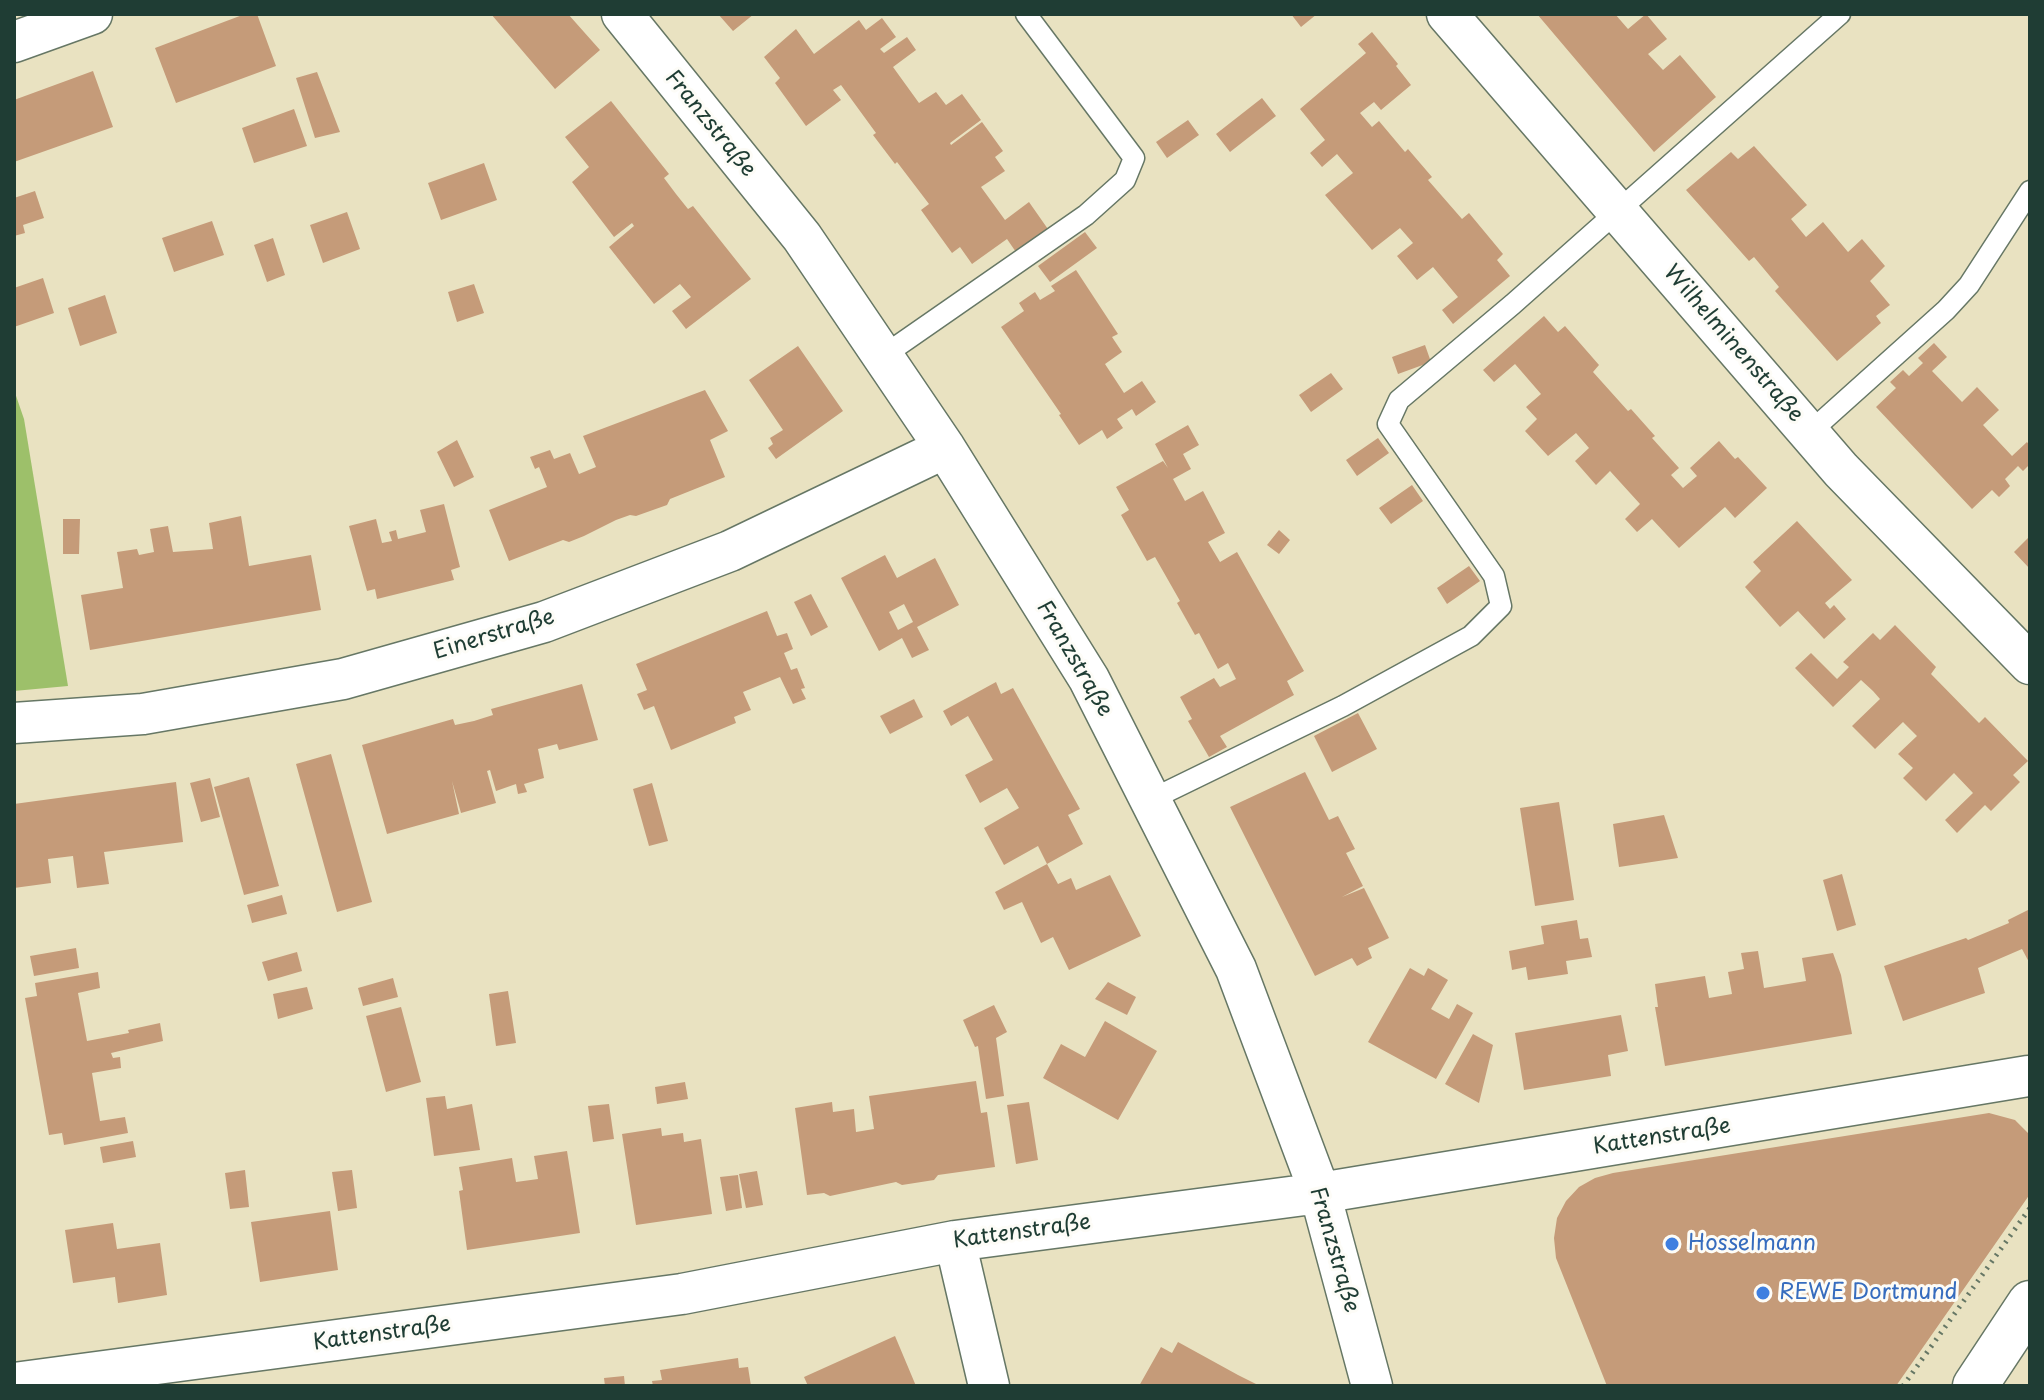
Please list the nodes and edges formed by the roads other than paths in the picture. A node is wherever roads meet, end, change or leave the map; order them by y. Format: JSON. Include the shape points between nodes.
{"nodes":[{"id":1,"x":92,"y":14,"type":"edge"},
{"id":2,"x":622,"y":14,"type":"edge"},
{"id":3,"x":1026,"y":14,"type":"edge"},
{"id":4,"x":1447,"y":14,"type":"edge"},
{"id":5,"x":1840,"y":14,"type":"edge"},
{"id":6,"x":14,"y":42,"type":"edge"},
{"id":7,"x":2030,"y":191,"type":"edge"},
{"id":8,"x":1617,"y":211,"type":"junction"},
{"id":9,"x":883,"y":356,"type":"junction"},
{"id":10,"x":1809,"y":433,"type":"junction"},
{"id":11,"x":945,"y":448,"type":"junction"},
{"id":12,"x":2030,"y":664,"type":"edge"},
{"id":13,"x":14,"y":723,"type":"edge"},
{"id":14,"x":1150,"y":800,"type":"junction"},
{"id":15,"x":2028,"y":1076,"type":"edge"},
{"id":16,"x":1320,"y":1193,"type":"junction"},
{"id":17,"x":955,"y":1241,"type":"junction"},
{"id":18,"x":2030,"y":1303,"type":"edge"},
{"id":19,"x":14,"y":1383,"type":"edge"},
{"id":20,"x":989,"y":1386,"type":"edge"},
{"id":21,"x":1372,"y":1386,"type":"edge"},
{"id":22,"x":1975,"y":1386,"type":"edge"}],
"edges":[{"from":1,"to":6,"type":"street"},
{"from":2,"to":9,"type":"street","name":"Franzstraße","via":[[802,237]]},
{"from":3,"to":9,"type":"lane","via":[[1134,158],[1125,180],[1086,215]]},
{"from":4,"to":8,"type":"street","name":"Wilhelminenstraße"},
{"from":5,"to":8,"type":"lane"},
{"from":7,"to":10,"type":"lane","via":[[1961,293]]},
{"from":8,"to":10,"type":"street","name":"Wilhelminenstraße"},
{"from":8,"to":14,"type":"lane","via":[[1399,400],[1388,424],[1494,576],[1501,606],[1471,636],[1343,706]]},
{"from":9,"to":11,"type":"street","name":"Franzstraße"},
{"from":10,"to":12,"type":"street","name":"Wilhelminenstraße"},
{"from":11,"to":13,"type":"street","name":"Einerstraße","via":[[730,551],[544,622],[343,679],[143,714]]},
{"from":11,"to":14,"type":"street","name":"Franzstraße","via":[[1089,679]]},
{"from":14,"to":16,"type":"street","name":"Franzstraße","via":[[1236,969]]},
{"from":15,"to":16,"type":"street","name":"Kattenstraße"},
{"from":16,"to":17,"type":"street","name":"Kattenstraße"},
{"from":16,"to":21,"type":"street","name":"Franzstraße"},
{"from":17,"to":19,"type":"street","name":"Kattenstraße","via":[[682,1294]]},
{"from":17,"to":20,"type":"street"},
{"from":18,"to":22,"type":"street"}]}
